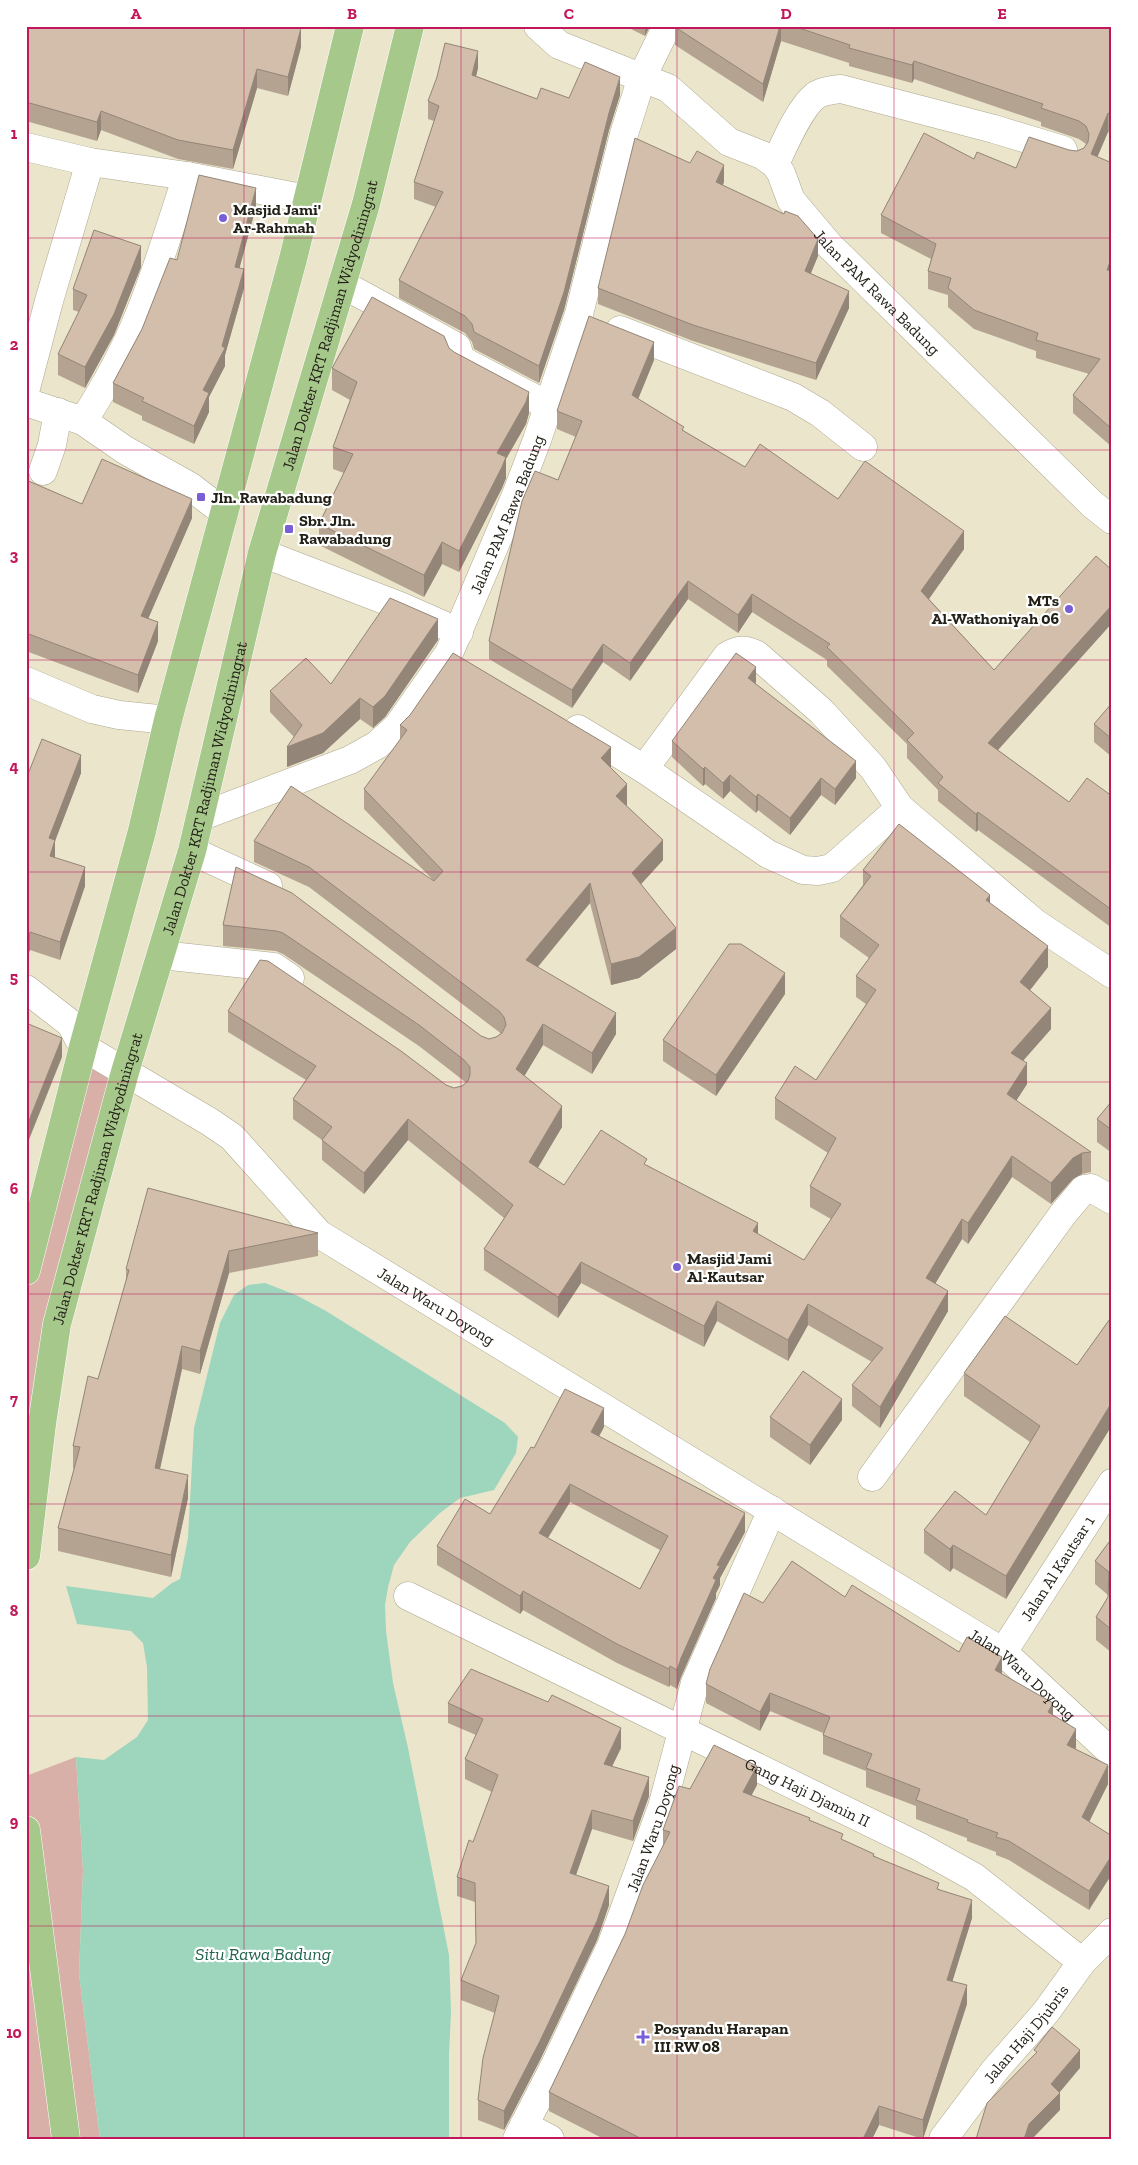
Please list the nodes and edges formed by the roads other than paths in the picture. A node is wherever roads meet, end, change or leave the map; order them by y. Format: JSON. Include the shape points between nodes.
{"nodes":[{"id":1,"x":350,"y":26,"type":"edge"},
{"id":2,"x":410,"y":26,"type":"edge"},
{"id":3,"x":538,"y":26,"type":"edge"},
{"id":4,"x":667,"y":26,"type":"edge"},
{"id":5,"x":642,"y":77,"type":"junction"},
{"id":6,"x":26,"y":147,"type":"edge"},
{"id":7,"x":1074,"y":154,"type":"edge"},
{"id":8,"x":90,"y":162,"type":"junction"},
{"id":9,"x":774,"y":164,"type":"junction"},
{"id":10,"x":187,"y":176,"type":"junction"},
{"id":11,"x":307,"y":199,"type":"junction"},
{"id":12,"x":342,"y":284,"type":"junction"},
{"id":13,"x":579,"y":314,"type":"junction"},
{"id":14,"x":26,"y":388,"type":"edge"},
{"id":15,"x":26,"y":402,"type":"edge"},
{"id":16,"x":547,"y":405,"type":"junction"},
{"id":17,"x":58,"y":412,"type":"junction"},
{"id":18,"x":83,"y":421,"type":"junction"},
{"id":19,"x":863,"y":447,"type":"dead end"},
{"id":20,"x":43,"y":471,"type":"dead end"},
{"id":21,"x":223,"y":517,"type":"junction"},
{"id":22,"x":1112,"y":520,"type":"edge"},
{"id":23,"x":262,"y":553,"type":"junction"},
{"id":24,"x":458,"y":649,"type":"junction"},
{"id":25,"x":26,"y":681,"type":"edge"},
{"id":26,"x":560,"y":718,"type":"edge"},
{"id":27,"x":168,"y":720,"type":"junction"},
{"id":28,"x":644,"y":768,"type":"junction"},
{"id":29,"x":900,"y":808,"type":"junction"},
{"id":30,"x":200,"y":817,"type":"junction"},
{"id":31,"x":192,"y":851,"type":"junction"},
{"id":32,"x":291,"y":896,"type":"edge"},
{"id":33,"x":161,"y":955,"type":"junction"},
{"id":34,"x":1112,"y":974,"type":"edge"},
{"id":35,"x":26,"y":989,"type":"edge"},
{"id":36,"x":314,"y":994,"type":"edge"},
{"id":37,"x":83,"y":1047,"type":"junction"},
{"id":38,"x":125,"y":1072,"type":"junction"},
{"id":39,"x":1112,"y":1200,"type":"edge"},
{"id":40,"x":26,"y":1271,"type":"edge"},
{"id":41,"x":872,"y":1477,"type":"dead end"},
{"id":42,"x":1112,"y":1483,"type":"edge"},
{"id":43,"x":772,"y":1510,"type":"junction"},
{"id":44,"x":26,"y":1556,"type":"edge"},
{"id":45,"x":408,"y":1596,"type":"dead end"},
{"id":46,"x":1003,"y":1652,"type":"junction"},
{"id":47,"x":681,"y":1729,"type":"junction"},
{"id":48,"x":1112,"y":1754,"type":"edge"},
{"id":49,"x":26,"y":1830,"type":"edge"},
{"id":50,"x":1112,"y":1932,"type":"edge"},
{"id":51,"x":1082,"y":1962,"type":"junction"},
{"id":52,"x":520,"y":2132,"type":"edge"},
{"id":53,"x":66,"y":2139,"type":"edge"},
{"id":54,"x":550,"y":2139,"type":"edge"},
{"id":55,"x":943,"y":2139,"type":"edge"}],
"edges":[{"from":1,"to":11,"type":"main road"},
{"from":2,"to":12,"type":"main road","name":"Jalan Dokter KRT Radjiman Widyodiningrat","via":[[366,204]]},
{"from":3,"to":5,"type":"street","via":[[560,45]]},
{"from":4,"to":5,"type":"street","name":"Jalan PAM Rawa Badung"},
{"from":5,"to":9,"type":"street","via":[[668,88],[729,142],[762,155]]},
{"from":5,"to":13,"type":"street","name":"Jalan PAM Rawa Badung","via":[[624,134]]},
{"from":6,"to":8,"type":"street"},
{"from":7,"to":9,"type":"street","via":[[1022,136],[841,89],[815,96],[798,118]]},
{"from":8,"to":10,"type":"street"},
{"from":8,"to":14,"type":"street","via":[[48,301]]},
{"from":9,"to":22,"type":"street","name":"Jalan PAM Rawa Badung","via":[[790,200],[829,245]]},
{"from":10,"to":11,"type":"street"},
{"from":10,"to":18,"type":"street","via":[[140,313],[120,357]]},
{"from":11,"to":21,"type":"main road","via":[[294,259]]},
{"from":12,"to":16,"type":"street","via":[[457,347],[461,360]]},
{"from":12,"to":23,"type":"main road","name":"Jalan Dokter KRT Radjiman Widyodiningrat"},
{"from":13,"to":16,"type":"street","name":"Jalan PAM Rawa Badung"},
{"from":13,"to":19,"type":"street","via":[[793,397],[820,413]]},
{"from":15,"to":17,"type":"street"},
{"from":16,"to":24,"type":"street","name":"Jalan PAM Rawa Badung"},
{"from":17,"to":18,"type":"street"},
{"from":17,"to":20,"type":"street"},
{"from":18,"to":21,"type":"street","via":[[125,450],[191,487],[221,510]]},
{"from":21,"to":27,"type":"main road"},
{"from":23,"to":24,"type":"street","via":[[400,606]]},
{"from":23,"to":30,"type":"main road","name":"Jalan Dokter KRT Radjiman Widyodiningrat"},
{"from":24,"to":30,"type":"street","name":"Jalan PAM Rawa Badung","via":[[397,727],[377,745],[350,760]]},
{"from":25,"to":27,"type":"street","via":[[92,709]]},
{"from":26,"to":28,"type":"street"},
{"from":27,"to":37,"type":"main road","via":[[142,831]]},
{"from":28,"to":29,"type":"street","via":[[768,854],[803,870],[818,872],[832,868]]},
{"from":28,"to":29,"type":"street","via":[[727,656],[736,650],[747,650],[757,655],[821,711],[873,768]]},
{"from":29,"to":34,"type":"street","via":[[1035,923]]},
{"from":30,"to":31,"type":"main road","name":"Jalan Dokter KRT Radjiman Widyodiningrat"},
{"from":31,"to":32,"type":"street"},
{"from":31,"to":33,"type":"main road","name":"Jalan Dokter KRT Radjiman Widyodiningrat"},
{"from":33,"to":36,"type":"street","via":[[274,967]]},
{"from":33,"to":38,"type":"main road","name":"Jalan Dokter KRT Radjiman Widyodiningrat"},
{"from":35,"to":37,"type":"street","via":[[70,1024]]},
{"from":37,"to":38,"type":"street","name":"Jalan Waru Doyong"},
{"from":37,"to":40,"type":"main road"},
{"from":38,"to":43,"type":"street","name":"Jalan Waru Doyong","via":[[232,1138],[319,1234]]},
{"from":38,"to":44,"type":"main road","name":"Jalan Dokter KRT Radjiman Widyodiningrat","via":[[57,1324]]},
{"from":39,"to":41,"type":"street","via":[[1099,1191],[1084,1189]]},
{"from":42,"to":46,"type":"street","name":"Jalan Al Kautsar 1"},
{"from":43,"to":46,"type":"street","name":"Jalan Waru Doyong"},
{"from":43,"to":47,"type":"street","name":"Jalan Waru Doyong","via":[[695,1683]]},
{"from":45,"to":47,"type":"street","name":"Gang Haji Djamin II"},
{"from":46,"to":48,"type":"street","name":"Jalan Waru Doyong"},
{"from":47,"to":51,"type":"street","name":"Gang Haji Djamin II","via":[[974,1877]]},
{"from":47,"to":52,"type":"street","name":"Jalan Waru Doyong","via":[[662,1807],[611,1946]]},
{"from":49,"to":53,"type":"main road"},
{"from":50,"to":51,"type":"street","name":"Jalan Haji Djubris"},
{"from":51,"to":55,"type":"street","name":"Jalan Haji Djubris","via":[[1046,2012],[995,2070]]},
{"from":52,"to":54,"type":"street"}]}
